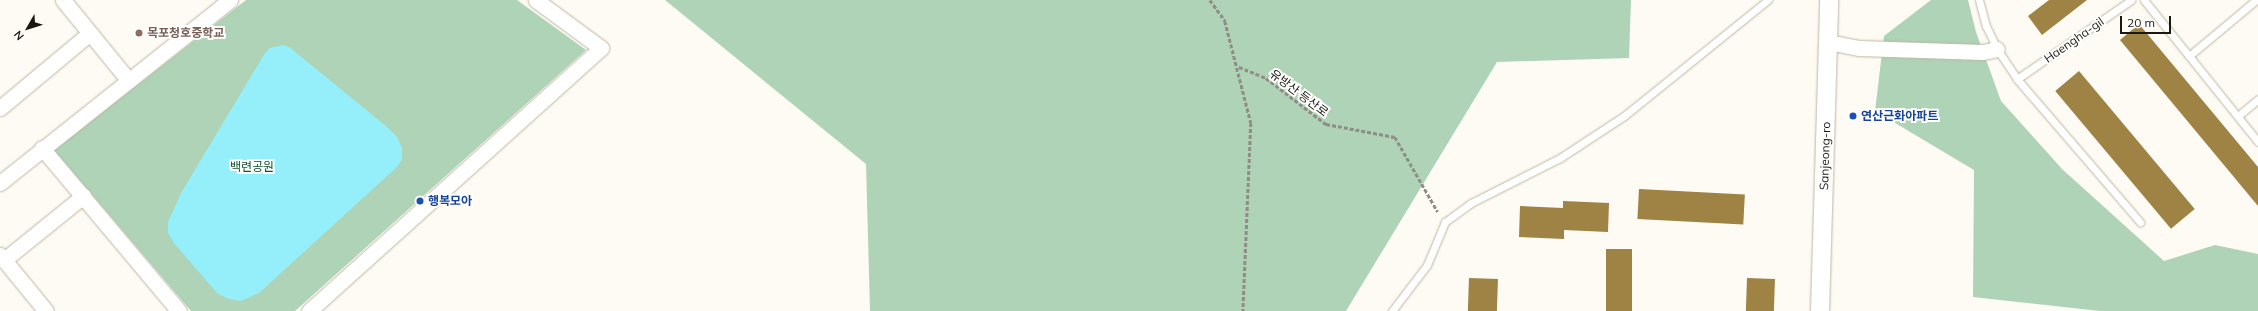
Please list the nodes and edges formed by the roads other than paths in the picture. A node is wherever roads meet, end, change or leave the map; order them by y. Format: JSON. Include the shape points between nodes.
{"nodes":[{"id":1,"x":63,"y":0,"type":"edge"},
{"id":2,"x":230,"y":0,"type":"edge"},
{"id":3,"x":536,"y":0,"type":"edge"},
{"id":4,"x":1768,"y":0,"type":"edge"},
{"id":5,"x":1829,"y":0,"type":"edge"},
{"id":6,"x":1978,"y":0,"type":"edge"},
{"id":7,"x":2131,"y":0,"type":"edge"},
{"id":8,"x":2144,"y":0,"type":"edge"},
{"id":9,"x":2256,"y":0,"type":"edge"},
{"id":10,"x":90,"y":33,"type":"junction"},
{"id":11,"x":1828,"y":42,"type":"junction"},
{"id":12,"x":1997,"y":49,"type":"junction"},
{"id":13,"x":2189,"y":56,"type":"junction"},
{"id":14,"x":2016,"y":79,"type":"junction"},
{"id":15,"x":129,"y":81,"type":"junction"},
{"id":16,"x":2258,"y":100,"type":"edge"},
{"id":17,"x":2,"y":101,"type":"edge"},
{"id":18,"x":2238,"y":116,"type":"junction"},
{"id":19,"x":2258,"y":142,"type":"edge"},
{"id":20,"x":42,"y":148,"type":"junction"},
{"id":21,"x":0,"y":183,"type":"edge"},
{"id":22,"x":83,"y":196,"type":"junction"},
{"id":23,"x":2140,"y":222,"type":"dead end"},
{"id":24,"x":2,"y":258,"type":"edge"},
{"id":25,"x":46,"y":311,"type":"edge"},
{"id":26,"x":179,"y":311,"type":"edge"},
{"id":27,"x":309,"y":311,"type":"edge"},
{"id":28,"x":1392,"y":311,"type":"edge"},
{"id":29,"x":1820,"y":311,"type":"edge"}],
"edges":[{"from":1,"to":10,"type":"street"},
{"from":2,"to":15,"type":"street"},
{"from":3,"to":27,"type":"street","via":[[601,48]]},
{"from":4,"to":28,"type":"lane","via":[[1624,116],[1560,158],[1471,203],[1445,222],[1427,265]]},
{"from":5,"to":11,"type":"street","name":"Sanjeong-ro"},
{"from":6,"to":12,"type":"lane"},
{"from":7,"to":14,"type":"lane","name":"Haengha-gil"},
{"from":8,"to":13,"type":"lane"},
{"from":9,"to":13,"type":"lane"},
{"from":10,"to":15,"type":"street"},
{"from":10,"to":17,"type":"street"},
{"from":11,"to":12,"type":"street","via":[[1867,48],[1983,52]]},
{"from":11,"to":29,"type":"street","name":"Sanjeong-ro"},
{"from":12,"to":14,"type":"lane"},
{"from":13,"to":18,"type":"lane"},
{"from":14,"to":23,"type":"lane"},
{"from":15,"to":20,"type":"street"},
{"from":16,"to":18,"type":"lane"},
{"from":18,"to":19,"type":"lane"},
{"from":20,"to":21,"type":"street"},
{"from":20,"to":22,"type":"street"},
{"from":22,"to":24,"type":"street"},
{"from":22,"to":26,"type":"street"},
{"from":24,"to":25,"type":"street"}]}
